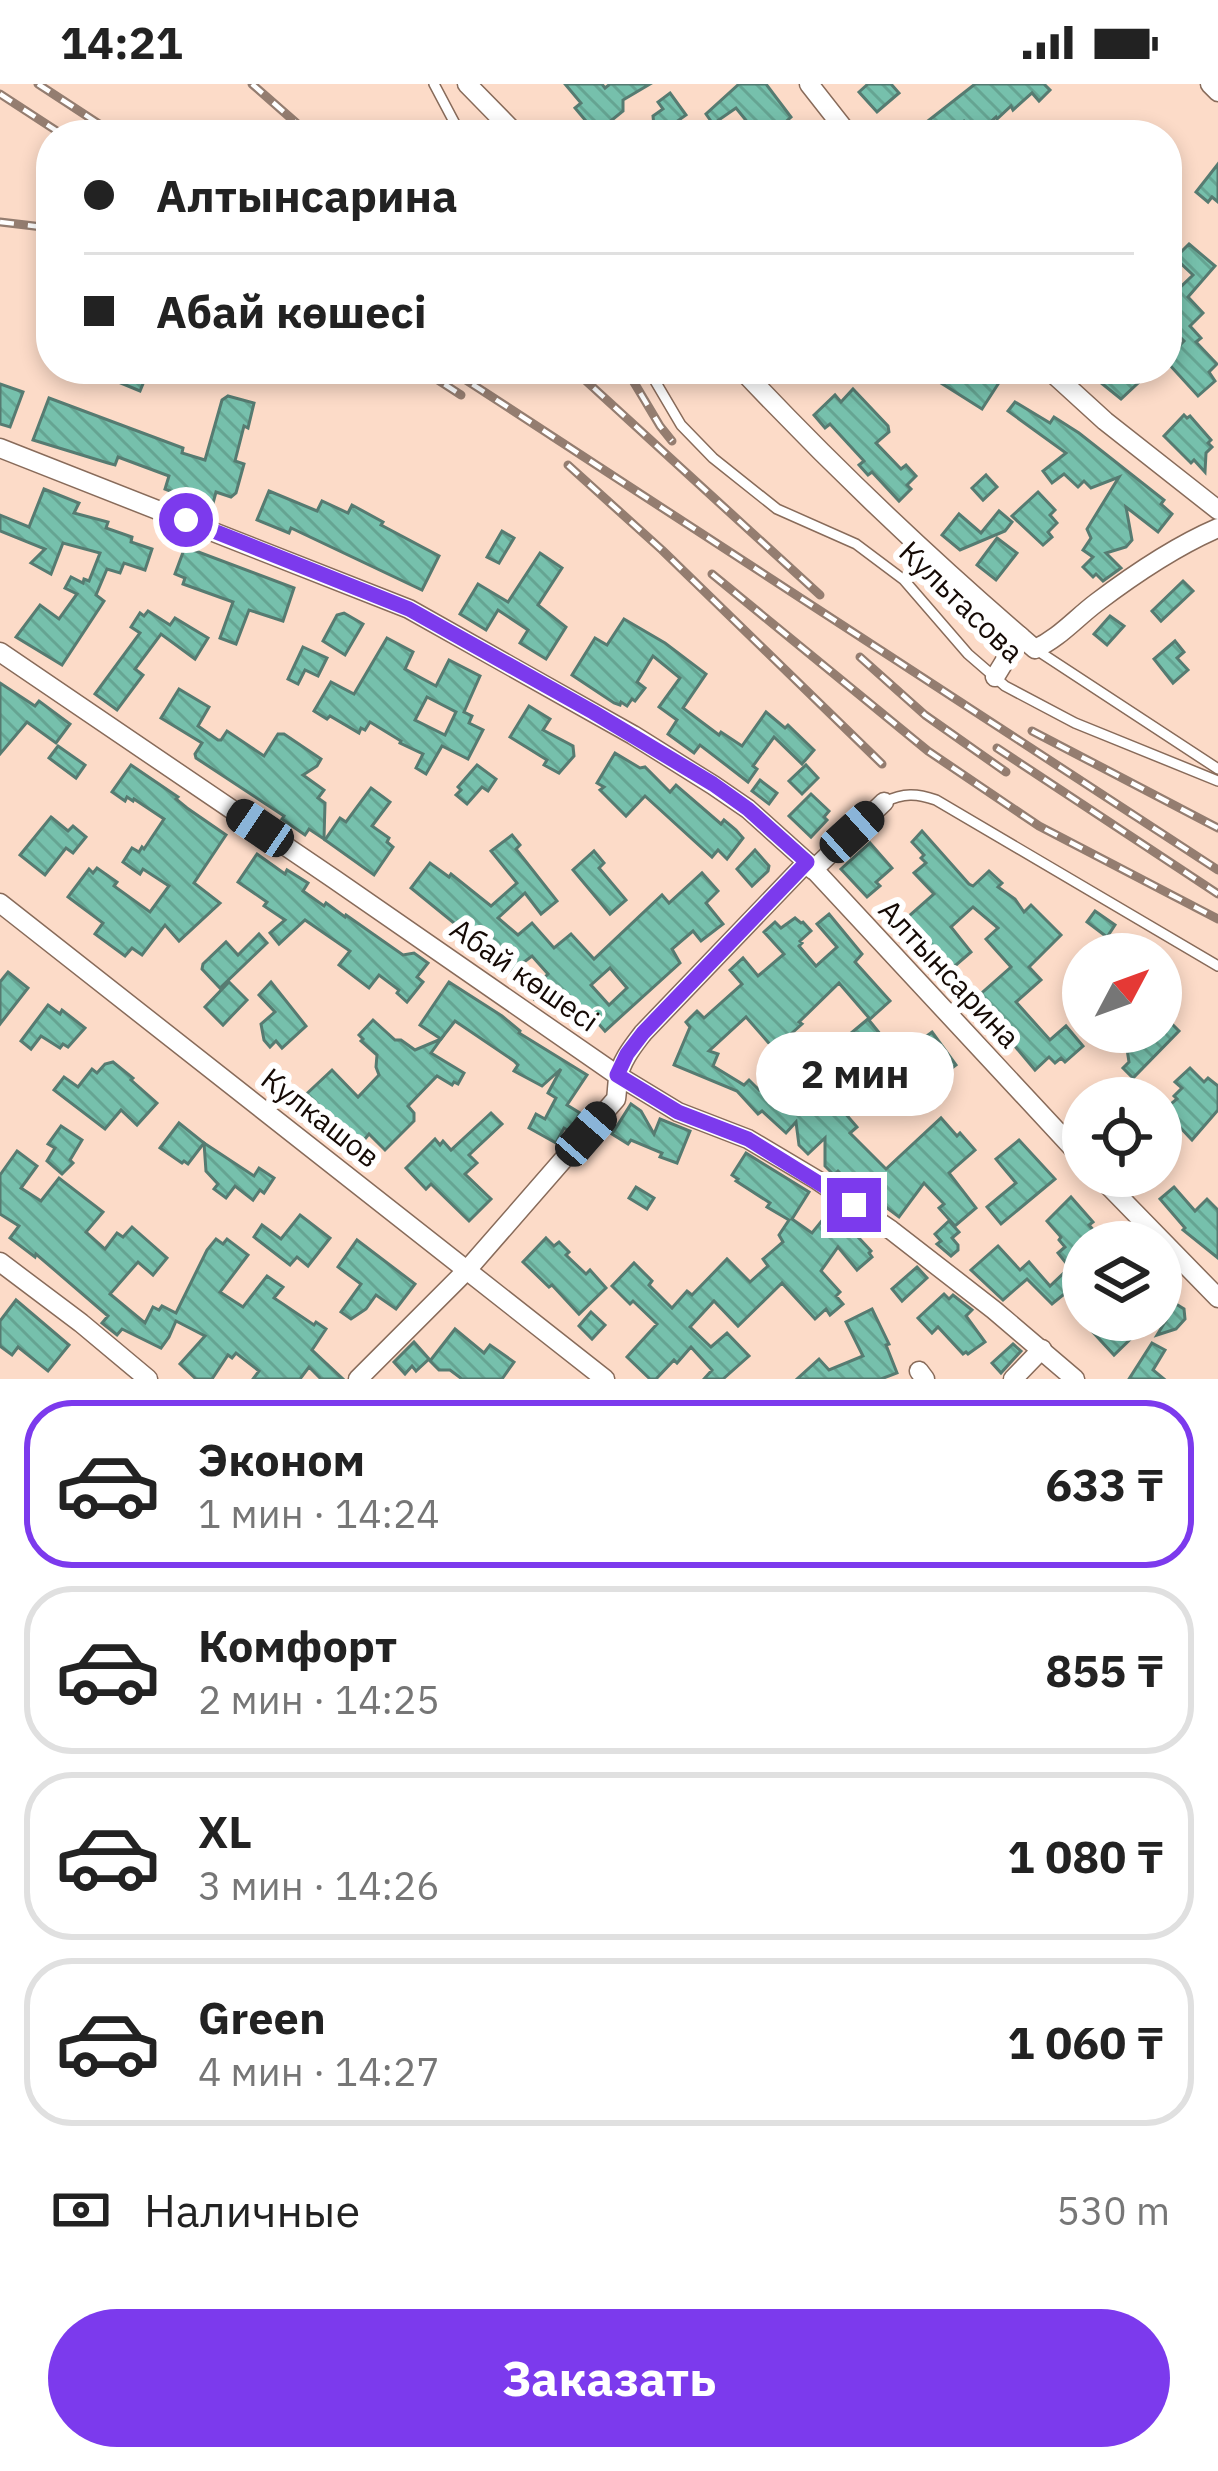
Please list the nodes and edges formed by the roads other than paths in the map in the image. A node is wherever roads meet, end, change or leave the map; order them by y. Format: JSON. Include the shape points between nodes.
{"nodes":[{"id":1,"x":434,"y":84,"type":"edge"},
{"id":2,"x":466,"y":84,"type":"edge"},
{"id":3,"x":809,"y":84,"type":"edge"},
{"id":4,"x":1210,"y":84,"type":"edge"},
{"id":5,"x":1218,"y":92,"type":"edge"},
{"id":6,"x":453,"y":120,"type":"edge"},
{"id":7,"x":502,"y":120,"type":"edge"},
{"id":8,"x":837,"y":120,"type":"edge"},
{"id":9,"x":657,"y":384,"type":"edge"},
{"id":10,"x":755,"y":384,"type":"edge"},
{"id":11,"x":1064,"y":384,"type":"edge"},
{"id":12,"x":0,"y":448,"type":"edge"},
{"id":13,"x":1218,"y":510,"type":"edge"},
{"id":14,"x":1218,"y":528,"type":"edge"},
{"id":15,"x":1028,"y":643,"type":"junction"},
{"id":16,"x":0,"y":652,"type":"edge"},
{"id":17,"x":994,"y":676,"type":"junction"},
{"id":18,"x":1218,"y":769,"type":"edge"},
{"id":19,"x":1218,"y":781,"type":"edge"},
{"id":20,"x":884,"y":802,"type":"joint"},
{"id":21,"x":810,"y":866,"type":"junction"},
{"id":22,"x":0,"y":903,"type":"edge"},
{"id":23,"x":1218,"y":966,"type":"edge"},
{"id":24,"x":617,"y":1075,"type":"junction"},
{"id":25,"x":1062,"y":1137,"type":"edge"},
{"id":26,"x":1119,"y":1197,"type":"edge"},
{"id":27,"x":0,"y":1262,"type":"edge"},
{"id":28,"x":467,"y":1270,"type":"junction"},
{"id":29,"x":1218,"y":1298,"type":"edge"},
{"id":30,"x":1042,"y":1349,"type":"junction"},
{"id":31,"x":148,"y":1379,"type":"edge"},
{"id":32,"x":358,"y":1379,"type":"edge"},
{"id":33,"x":605,"y":1379,"type":"edge"},
{"id":34,"x":1013,"y":1379,"type":"edge"},
{"id":35,"x":1075,"y":1379,"type":"edge"}],
"edges":[{"from":1,"to":6,"type":"lane"},
{"from":2,"to":7,"type":"street"},
{"from":3,"to":8,"type":"street"},
{"from":4,"to":5,"type":"street"},
{"from":9,"to":17,"type":"lane","name":"Культасова","via":[[712,458],[777,509],[856,544],[904,580]]},
{"from":10,"to":15,"type":"street"},
{"from":11,"to":13,"type":"street"},
{"from":12,"to":21,"type":"street","name":"Алтынсарина","via":[[409,609],[713,784]]},
{"from":14,"to":15,"type":"street","via":[[1145,568],[1054,640]]},
{"from":15,"to":17,"type":"street"},
{"from":15,"to":18,"type":"lane"},
{"from":16,"to":24,"type":"street","name":"Абай көшесі"},
{"from":17,"to":19,"type":"lane","name":"Культасова","via":[[1075,723]]},
{"from":20,"to":21,"type":"street"},
{"from":20,"to":23,"type":"lane","via":[[901,794],[936,800]]},
{"from":21,"to":24,"type":"street","via":[[643,1033]]},
{"from":21,"to":25,"type":"street","name":"Алтынсарина"},
{"from":22,"to":28,"type":"street","name":"Кулкашов"},
{"from":24,"to":28,"type":"street","via":[[616,1100]]},
{"from":24,"to":30,"type":"street","name":"Абай көшесі","via":[[817,1180]]},
{"from":26,"to":29,"type":"street"},
{"from":27,"to":31,"type":"street"},
{"from":28,"to":32,"type":"street"},
{"from":28,"to":33,"type":"street","name":"Кулкашов"},
{"from":30,"to":34,"type":"street"},
{"from":30,"to":35,"type":"street","name":"Абай көшесі"}]}
